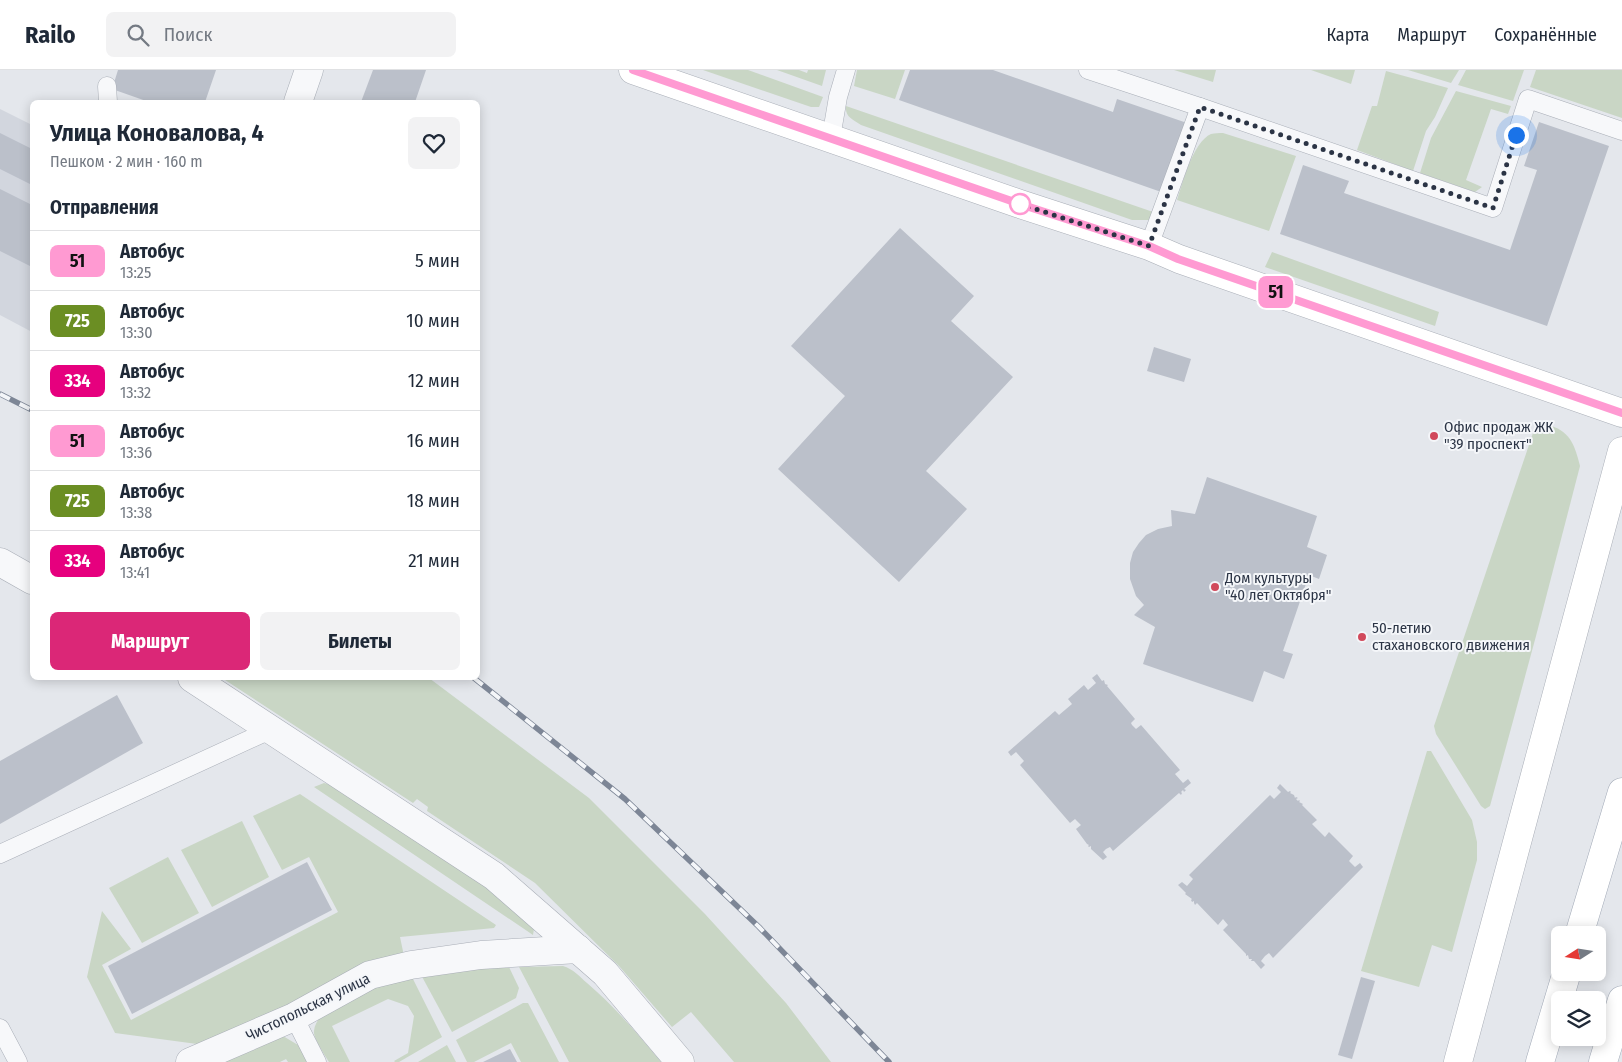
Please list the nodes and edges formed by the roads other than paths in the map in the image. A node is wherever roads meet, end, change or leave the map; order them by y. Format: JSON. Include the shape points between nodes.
{"nodes":[{"id":1,"x":309,"y":70,"type":"edge"},
{"id":2,"x":633,"y":70,"type":"edge"},
{"id":3,"x":846,"y":70,"type":"edge"},
{"id":4,"x":1088,"y":70,"type":"edge"},
{"id":5,"x":299,"y":100,"type":"edge"},
{"id":6,"x":1200,"y":107,"type":"junction"},
{"id":7,"x":1622,"y":132,"type":"edge"},
{"id":8,"x":831,"y":138,"type":"junction"},
{"id":9,"x":1149,"y":246,"type":"junction"},
{"id":10,"x":1622,"y":413,"type":"edge"},
{"id":11,"x":1622,"y":452,"type":"edge"},
{"id":12,"x":0,"y":562,"type":"edge"},
{"id":13,"x":30,"y":579,"type":"edge"},
{"id":14,"x":195,"y":680,"type":"edge"},
{"id":15,"x":272,"y":729,"type":"junction"},
{"id":16,"x":1622,"y":792,"type":"edge"},
{"id":17,"x":0,"y":854,"type":"edge"},
{"id":18,"x":1582,"y":926,"type":"edge"},
{"id":19,"x":578,"y":949,"type":"junction"},
{"id":20,"x":1564,"y":981,"type":"edge"},
{"id":21,"x":1622,"y":1000,"type":"edge"},
{"id":22,"x":294,"y":1017,"type":"junction"},
{"id":23,"x":0,"y":1028,"type":"edge"},
{"id":24,"x":18,"y":1062,"type":"edge"},
{"id":25,"x":190,"y":1062,"type":"edge"},
{"id":26,"x":318,"y":1062,"type":"edge"},
{"id":27,"x":680,"y":1062,"type":"edge"},
{"id":28,"x":1458,"y":1062,"type":"edge"},
{"id":29,"x":1540,"y":1062,"type":"edge"},
{"id":30,"x":1603,"y":1062,"type":"edge"}],
"edges":[{"from":1,"to":5,"type":"street"},
{"from":2,"to":8,"type":"street"},
{"from":3,"to":8,"type":"lane"},
{"from":4,"to":6,"type":"lane"},
{"from":6,"to":7,"type":"lane","via":[[1493,208],[1528,98]]},
{"from":6,"to":9,"type":"lane"},
{"from":8,"to":9,"type":"street"},
{"from":9,"to":10,"type":"street","via":[[1178,259]]},
{"from":11,"to":28,"type":"street"},
{"from":12,"to":13,"type":"street"},
{"from":14,"to":15,"type":"street"},
{"from":15,"to":17,"type":"lane"},
{"from":15,"to":19,"type":"street","via":[[494,876]]},
{"from":16,"to":18,"type":"street"},
{"from":19,"to":22,"type":"street","name":"Чистопольская улица","via":[[481,954],[411,965],[370,975]]},
{"from":19,"to":27,"type":"street","via":[[605,973]]},
{"from":20,"to":29,"type":"street"},
{"from":21,"to":30,"type":"street"},
{"from":22,"to":25,"type":"street","name":"Чистопольская улица"},
{"from":22,"to":26,"type":"lane"},
{"from":23,"to":24,"type":"lane"}]}
